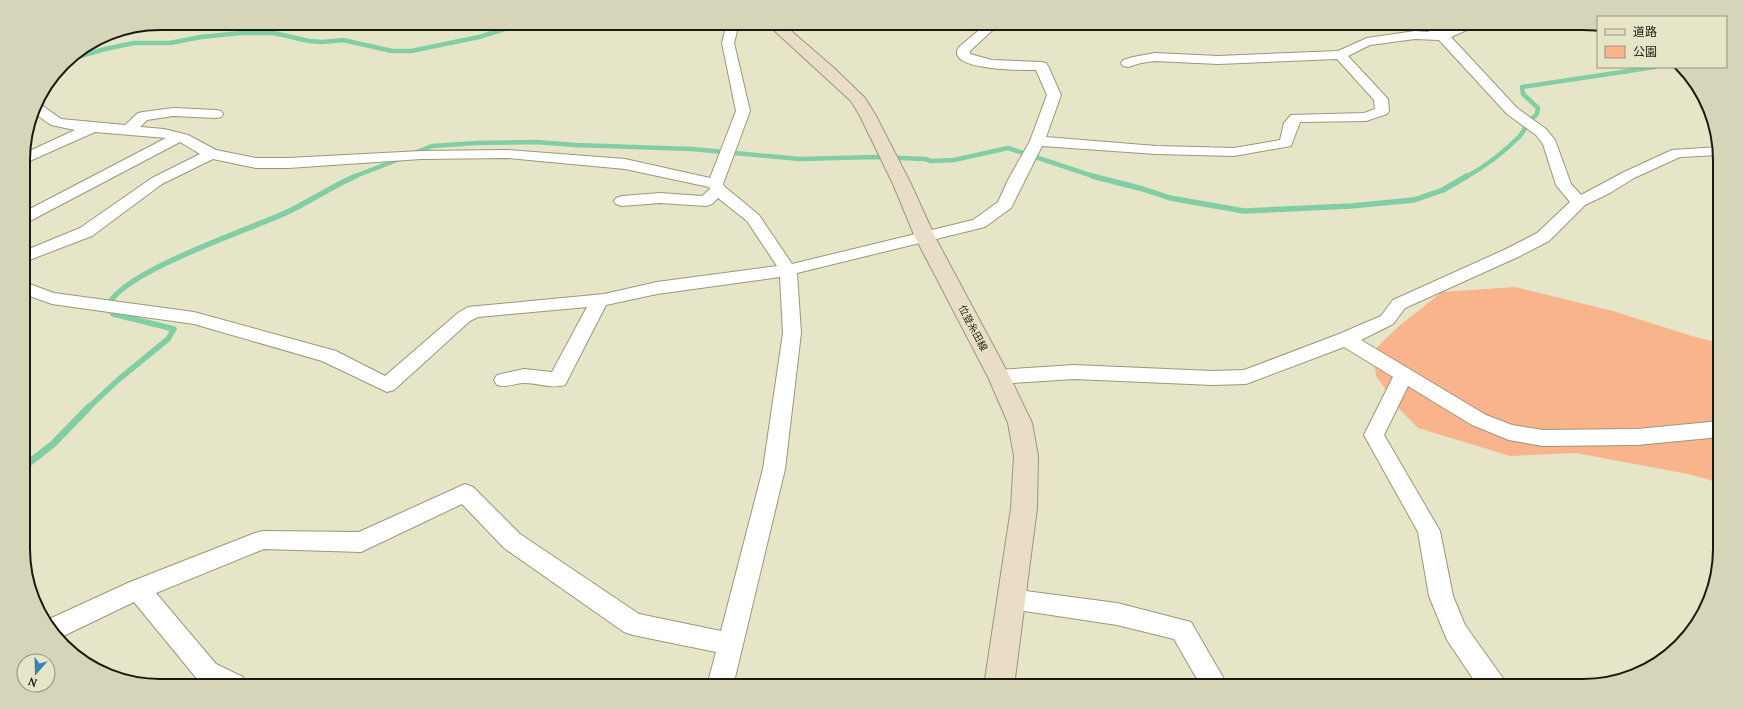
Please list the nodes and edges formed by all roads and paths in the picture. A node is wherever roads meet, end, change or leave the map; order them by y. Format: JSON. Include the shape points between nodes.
{"nodes":[{"id":1,"x":731,"y":30,"type":"edge"},
{"id":2,"x":781,"y":30,"type":"edge"},
{"id":3,"x":986,"y":30,"type":"edge"},
{"id":4,"x":1435,"y":30,"type":"edge"},
{"id":5,"x":1456,"y":30,"type":"edge"},
{"id":6,"x":1443,"y":36,"type":"junction"},
{"id":7,"x":1340,"y":55,"type":"junction"},
{"id":8,"x":1128,"y":63,"type":"dead end"},
{"id":9,"x":40,"y":110,"type":"edge"},
{"id":10,"x":216,"y":114,"type":"dead end"},
{"id":11,"x":93,"y":127,"type":"junction"},
{"id":12,"x":129,"y":130,"type":"junction"},
{"id":13,"x":179,"y":137,"type":"junction"},
{"id":14,"x":1037,"y":141,"type":"junction"},
{"id":15,"x":1712,"y":150,"type":"edge"},
{"id":16,"x":212,"y":154,"type":"junction"},
{"id":17,"x":30,"y":157,"type":"edge"},
{"id":18,"x":717,"y":187,"type":"junction"},
{"id":19,"x":622,"y":201,"type":"dead end"},
{"id":20,"x":1579,"y":202,"type":"junction"},
{"id":21,"x":30,"y":215,"type":"edge"},
{"id":22,"x":925,"y":237,"type":"junction"},
{"id":23,"x":30,"y":255,"type":"edge"},
{"id":24,"x":788,"y":270,"type":"junction"},
{"id":25,"x":30,"y":290,"type":"edge"},
{"id":26,"x":599,"y":301,"type":"junction"},
{"id":27,"x":1346,"y":339,"type":"junction"},
{"id":28,"x":1404,"y":374,"type":"junction"},
{"id":29,"x":999,"y":376,"type":"junction"},
{"id":30,"x":504,"y":380,"type":"dead end"},
{"id":31,"x":1713,"y":430,"type":"edge"},
{"id":32,"x":138,"y":589,"type":"junction"},
{"id":33,"x":1011,"y":599,"type":"junction"},
{"id":34,"x":57,"y":628,"type":"edge"},
{"id":35,"x":731,"y":644,"type":"junction"},
{"id":36,"x":220,"y":679,"type":"edge"},
{"id":37,"x":722,"y":679,"type":"edge"},
{"id":38,"x":1000,"y":679,"type":"edge"},
{"id":39,"x":1211,"y":679,"type":"edge"},
{"id":40,"x":1487,"y":679,"type":"edge"}],
"edges":[{"from":1,"to":18,"type":"street","via":[[728,43],[743,111]]},
{"from":2,"to":22,"type":"main road","name":"位登糸田線","via":[[857,98],[902,184]]},
{"from":3,"to":14,"type":"street","via":[[964,50],[964,56],[976,62],[990,64],[1041,66],[1054,95]]},
{"from":4,"to":6,"type":"street"},
{"from":5,"to":6,"type":"street"},
{"from":6,"to":7,"type":"street","via":[[1387,38],[1367,42]]},
{"from":6,"to":20,"type":"street","via":[[1512,111],[1541,132],[1550,142],[1564,186]]},
{"from":7,"to":8,"type":"street","via":[[1199,60],[1168,56],[1137,59]]},
{"from":7,"to":14,"type":"street","via":[[1382,99],[1382,111],[1366,117],[1296,118],[1291,123],[1286,143],[1234,152],[1156,150]]},
{"from":9,"to":11,"type":"street","via":[[56,122]]},
{"from":10,"to":12,"type":"street","via":[[173,112],[143,116]]},
{"from":11,"to":12,"type":"street"},
{"from":11,"to":17,"type":"street"},
{"from":12,"to":13,"type":"street"},
{"from":13,"to":16,"type":"street"},
{"from":13,"to":21,"type":"street"},
{"from":14,"to":22,"type":"street","via":[[1005,205],[979,224]]},
{"from":15,"to":20,"type":"street","via":[[1677,153]]},
{"from":16,"to":18,"type":"street","via":[[256,163],[421,155],[506,154],[625,164]]},
{"from":16,"to":23,"type":"street","via":[[157,181],[86,232]]},
{"from":18,"to":19,"type":"street","via":[[706,201],[660,198]]},
{"from":18,"to":24,"type":"street","via":[[753,218]]},
{"from":20,"to":27,"type":"street","via":[[1542,236],[1512,253],[1399,304],[1387,320]]},
{"from":22,"to":24,"type":"street"},
{"from":22,"to":29,"type":"main road","name":"位登糸田線"},
{"from":24,"to":26,"type":"street","via":[[657,288]]},
{"from":24,"to":35,"type":"street","via":[[792,334],[774,469]]},
{"from":25,"to":26,"type":"street","via":[[52,298],[194,318],[329,356],[387,385],[464,316],[474,311]]},
{"from":26,"to":30,"type":"street","via":[[558,380],[524,376]]},
{"from":27,"to":28,"type":"street"},
{"from":27,"to":29,"type":"street","via":[[1246,377],[1074,372]]},
{"from":28,"to":31,"type":"street","via":[[1479,420],[1509,432],[1543,438],[1637,437]]},
{"from":28,"to":40,"type":"street","via":[[1374,435],[1429,531],[1441,596],[1456,632]]},
{"from":29,"to":33,"type":"main road","name":"位登糸田線","via":[[1020,423],[1026,456],[1024,508]]},
{"from":32,"to":34,"type":"street"},
{"from":32,"to":35,"type":"street","via":[[263,540],[361,542],[466,493],[512,541],[633,624]]},
{"from":32,"to":36,"type":"street","via":[[207,672]]},
{"from":33,"to":38,"type":"main road","name":"位登糸田線"},
{"from":33,"to":39,"type":"street","via":[[1117,614],[1182,630]]},
{"from":35,"to":37,"type":"street"}]}
